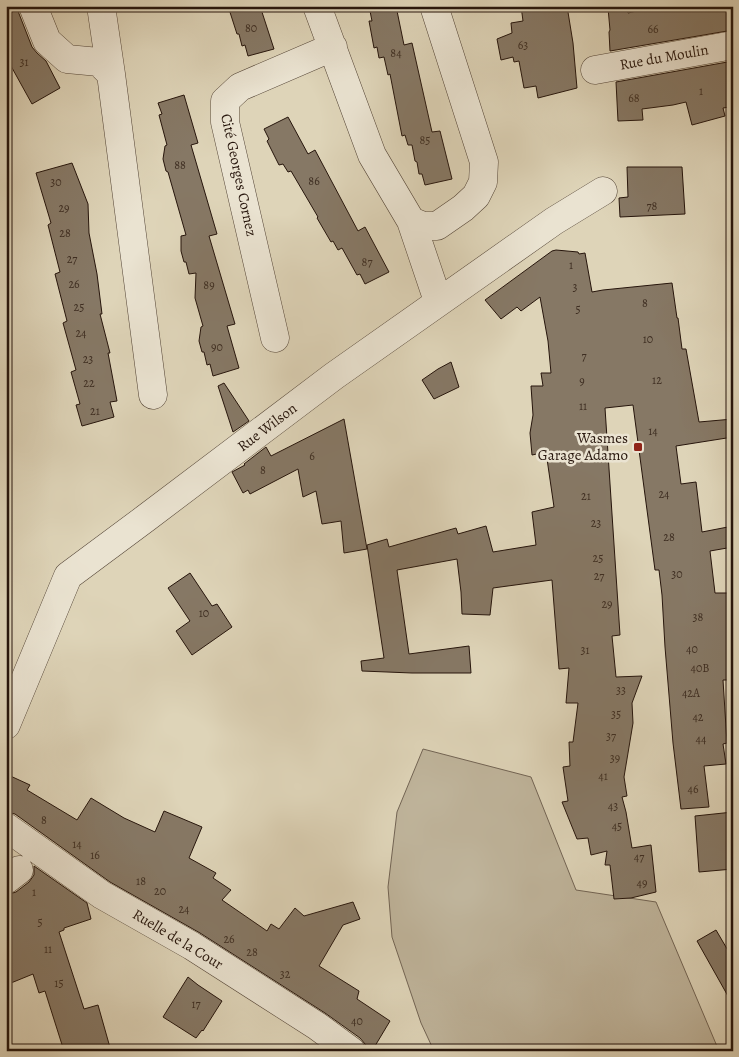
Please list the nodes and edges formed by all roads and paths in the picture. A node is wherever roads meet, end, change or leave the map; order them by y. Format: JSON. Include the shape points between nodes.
{"nodes":[{"id":1,"x":33,"y":6,"type":"edge"},
{"id":2,"x":101,"y":6,"type":"edge"},
{"id":3,"x":317,"y":6,"type":"edge"},
{"id":4,"x":434,"y":6,"type":"edge"},
{"id":5,"x":733,"y":45,"type":"edge"},
{"id":6,"x":333,"y":47,"type":"junction"},
{"id":7,"x":595,"y":70,"type":"dead end"},
{"id":8,"x":112,"y":74,"type":"junction"},
{"id":9,"x":602,"y":191,"type":"dead end"},
{"id":10,"x":411,"y":221,"type":"junction"},
{"id":11,"x":438,"y":301,"type":"junction"},
{"id":12,"x":275,"y":338,"type":"dead end"},
{"id":13,"x":153,"y":395,"type":"dead end"},
{"id":14,"x":6,"y":725,"type":"edge"},
{"id":15,"x":6,"y":827,"type":"edge"},
{"id":16,"x":351,"y":1051,"type":"edge"}],
"edges":[{"from":1,"to":8,"type":"street","via":[[48,41],[67,59],[99,62]]},
{"from":2,"to":8,"type":"street"},
{"from":3,"to":6,"type":"street"},
{"from":4,"to":10,"type":"street","via":[[484,162],[483,182],[476,196],[437,226],[423,226]]},
{"from":5,"to":7,"type":"street","name":"Rue du Moulin"},
{"from":6,"to":10,"type":"street","via":[[372,155]]},
{"from":6,"to":12,"type":"street","name":"Cité Georges Cornez","via":[[240,87],[225,101],[225,122]]},
{"from":8,"to":13,"type":"street"},
{"from":9,"to":11,"type":"street","name":"Rue Wilson"},
{"from":10,"to":11,"type":"street"},
{"from":11,"to":14,"type":"street","name":"Rue Wilson","via":[[68,576]]},
{"from":15,"to":16,"type":"street","name":"Ruelle de la Cour","via":[[102,895],[192,946]]}]}
